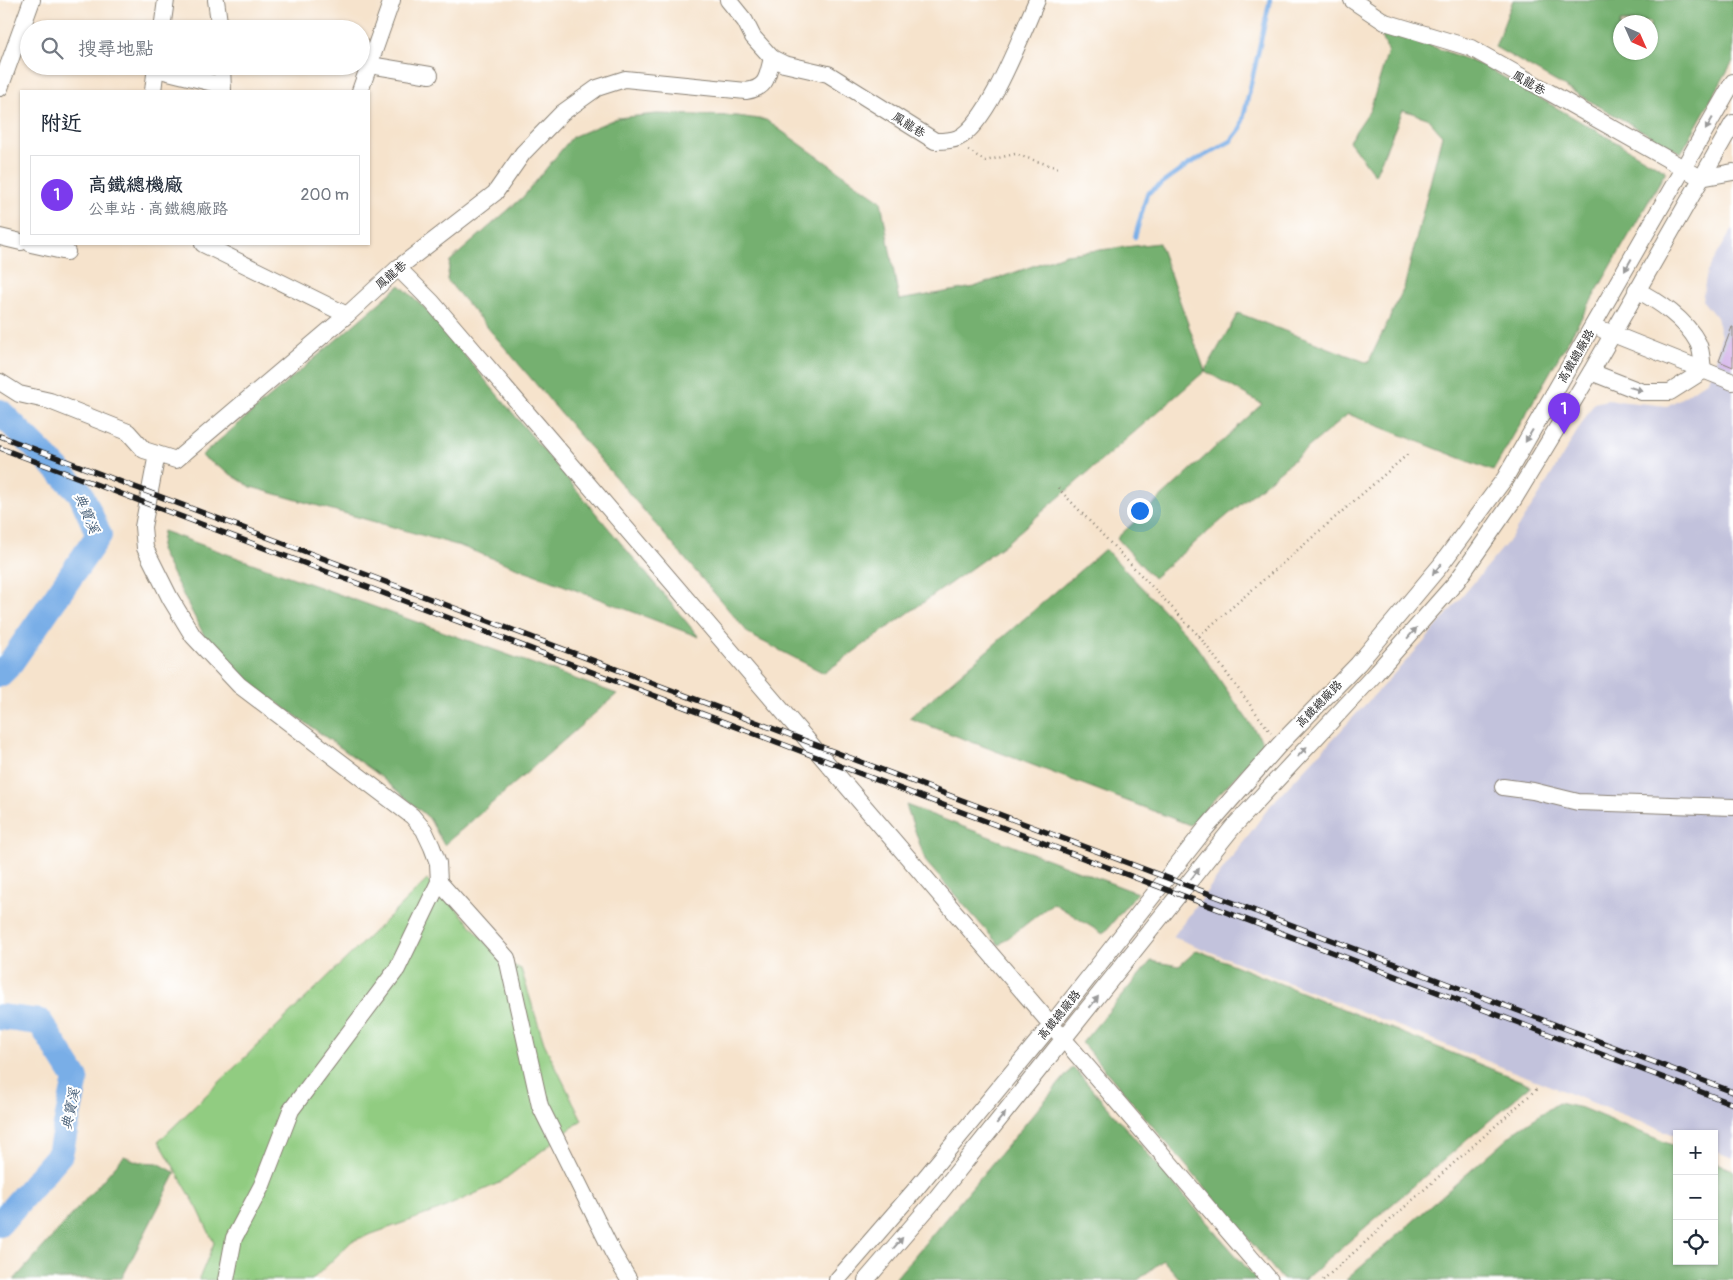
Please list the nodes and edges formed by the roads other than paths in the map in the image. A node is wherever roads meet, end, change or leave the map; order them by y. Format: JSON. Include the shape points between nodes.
{"nodes":[{"id":1,"x":32,"y":0,"type":"edge"},
{"id":2,"x":166,"y":0,"type":"edge"},
{"id":3,"x":216,"y":0,"type":"edge"},
{"id":4,"x":392,"y":0,"type":"edge"},
{"id":5,"x":728,"y":0,"type":"edge"},
{"id":6,"x":1037,"y":0,"type":"edge"},
{"id":7,"x":1352,"y":0,"type":"edge"},
{"id":8,"x":25,"y":20,"type":"edge"},
{"id":9,"x":163,"y":20,"type":"edge"},
{"id":10,"x":219,"y":20,"type":"edge"},
{"id":11,"x":20,"y":33,"type":"edge"},
{"id":12,"x":370,"y":55,"type":"edge"},
{"id":13,"x":370,"y":58,"type":"edge"},
{"id":14,"x":772,"y":58,"type":"junction"},
{"id":15,"x":155,"y":75,"type":"edge"},
{"id":16,"x":179,"y":75,"type":"edge"},
{"id":17,"x":222,"y":75,"type":"edge"},
{"id":18,"x":364,"y":75,"type":"edge"},
{"id":19,"x":430,"y":75,"type":"dead end"},
{"id":20,"x":1733,"y":82,"type":"edge"},
{"id":21,"x":0,"y":88,"type":"edge"},
{"id":22,"x":222,"y":88,"type":"edge"},
{"id":23,"x":153,"y":90,"type":"edge"},
{"id":24,"x":360,"y":90,"type":"edge"},
{"id":25,"x":1733,"y":123,"type":"edge"},
{"id":26,"x":1682,"y":169,"type":"junction"},
{"id":27,"x":1733,"y":172,"type":"edge"},
{"id":28,"x":1701,"y":178,"type":"junction"},
{"id":29,"x":0,"y":237,"type":"edge"},
{"id":30,"x":20,"y":242,"type":"edge"},
{"id":31,"x":36,"y":245,"type":"edge"},
{"id":32,"x":206,"y":245,"type":"edge"},
{"id":33,"x":67,"y":252,"type":"dead end"},
{"id":34,"x":398,"y":268,"type":"junction"},
{"id":35,"x":1636,"y":290,"type":"junction"},
{"id":36,"x":348,"y":315,"type":"junction"},
{"id":37,"x":1594,"y":326,"type":"junction"},
{"id":38,"x":1612,"y":333,"type":"junction"},
{"id":39,"x":1703,"y":371,"type":"junction"},
{"id":40,"x":1591,"y":372,"type":"junction"},
{"id":41,"x":0,"y":382,"type":"edge"},
{"id":42,"x":1733,"y":382,"type":"edge"},
{"id":43,"x":157,"y":454,"type":"junction"},
{"id":44,"x":1503,"y":787,"type":"dead end"},
{"id":45,"x":1733,"y":807,"type":"edge"},
{"id":46,"x":439,"y":882,"type":"junction"},
{"id":47,"x":1052,"y":1024,"type":"junction"},
{"id":48,"x":1064,"y":1040,"type":"junction"},
{"id":49,"x":226,"y":1280,"type":"edge"},
{"id":50,"x":629,"y":1280,"type":"edge"},
{"id":51,"x":837,"y":1280,"type":"edge"},
{"id":52,"x":866,"y":1280,"type":"edge"},
{"id":53,"x":1270,"y":1280,"type":"edge"}],
"edges":[{"from":1,"to":8,"type":"street"},
{"from":2,"to":9,"type":"street"},
{"from":3,"to":10,"type":"street"},
{"from":4,"to":12,"type":"street"},
{"from":5,"to":14,"type":"street","name":"鳳龍巷"},
{"from":6,"to":14,"type":"street","name":"鳳龍巷","via":[[997,88],[972,127],[953,139],[935,141],[828,74]]},
{"from":7,"to":26,"type":"street","name":"鳳龍巷","via":[[1385,22],[1471,48]]},
{"from":11,"to":21,"type":"street"},
{"from":13,"to":19,"type":"street"},
{"from":14,"to":34,"type":"street","name":"鳳龍巷","via":[[766,83],[756,90],[625,79],[596,88],[562,113],[523,153],[495,194]]},
{"from":15,"to":23,"type":"street"},
{"from":16,"to":22,"type":"street"},
{"from":17,"to":22,"type":"street"},
{"from":18,"to":24,"type":"street"},
{"from":20,"to":26,"type":"street","name":"高鐵總廠路","one_way":true},
{"from":25,"to":28,"type":"street","name":"高鐵總廠路"},
{"from":26,"to":28,"type":"street","name":"鳳龍巷"},
{"from":26,"to":37,"type":"street","name":"高鐵總廠路","one_way":true},
{"from":27,"to":28,"type":"street"},
{"from":28,"to":35,"type":"street","name":"高鐵總廠路"},
{"from":29,"to":30,"type":"street"},
{"from":31,"to":33,"type":"street"},
{"from":32,"to":36,"type":"street"},
{"from":34,"to":36,"type":"street","name":"鳳龍巷"},
{"from":34,"to":47,"type":"street","via":[[432,302]]},
{"from":35,"to":38,"type":"street","name":"高鐵總廠路"},
{"from":35,"to":39,"type":"street","via":[[1684,323],[1699,344]]},
{"from":36,"to":43,"type":"street","name":"鳳龍巷","via":[[176,460]]},
{"from":37,"to":38,"type":"street"},
{"from":37,"to":47,"type":"street","name":"高鐵總廠路","one_way":true,"via":[[1505,478],[1440,566],[1358,664],[1280,744],[1206,828]]},
{"from":38,"to":39,"type":"street"},
{"from":38,"to":40,"type":"street","name":"高鐵總廠路"},
{"from":40,"to":39,"type":"street","one_way":true,"via":[[1642,392],[1670,392]]},
{"from":39,"to":42,"type":"street"},
{"from":48,"to":40,"type":"street","name":"高鐵總廠路","one_way":true,"via":[[1232,827],[1376,674],[1456,581],[1514,499]]},
{"from":41,"to":43,"type":"street","name":"鳳龍巷","via":[[19,394],[50,401],[128,432],[144,450]]},
{"from":43,"to":46,"type":"street","via":[[142,527],[145,548],[192,636],[239,685],[412,816],[432,847],[438,863]]},
{"from":44,"to":45,"type":"street","via":[[1578,802]]},
{"from":46,"to":49,"type":"street","via":[[397,969],[291,1110],[262,1185],[234,1238]]},
{"from":46,"to":50,"type":"street","via":[[507,958],[540,1106]]},
{"from":47,"to":48,"type":"street"},
{"from":47,"to":51,"type":"street","name":"高鐵總廠路","via":[[916,1190]]},
{"from":52,"to":48,"type":"street","name":"高鐵總廠路","one_way":true},
{"from":48,"to":53,"type":"street"}]}
